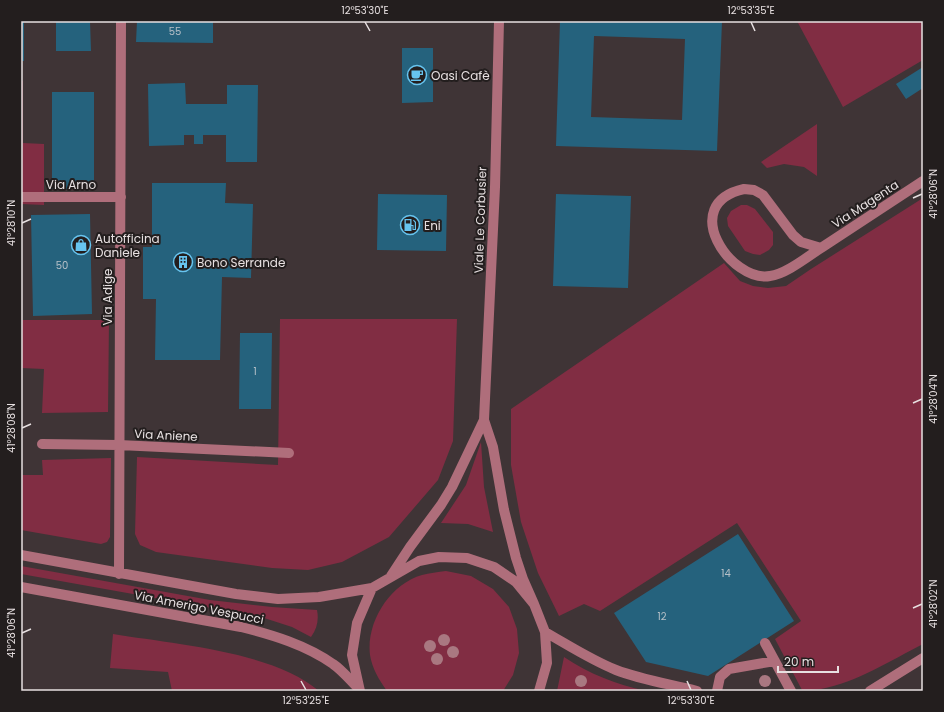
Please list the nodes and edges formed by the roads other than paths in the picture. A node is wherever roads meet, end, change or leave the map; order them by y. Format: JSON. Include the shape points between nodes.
{"nodes":[{"id":1,"x":121,"y":21,"type":"edge"},
{"id":2,"x":499,"y":21,"type":"edge"},
{"id":3,"x":923,"y":181,"type":"edge"},
{"id":4,"x":21,"y":197,"type":"edge"},
{"id":5,"x":120,"y":197,"type":"junction"},
{"id":6,"x":821,"y":248,"type":"junction"},
{"id":7,"x":484,"y":420,"type":"junction"},
{"id":8,"x":42,"y":444,"type":"dead end"},
{"id":9,"x":119,"y":445,"type":"junction"},
{"id":10,"x":289,"y":453,"type":"dead end"},
{"id":11,"x":21,"y":556,"type":"edge"},
{"id":12,"x":119,"y":574,"type":"junction"},
{"id":13,"x":391,"y":576,"type":"junction"},
{"id":14,"x":21,"y":587,"type":"edge"},
{"id":15,"x":372,"y":588,"type":"junction"},
{"id":16,"x":534,"y":604,"type":"junction"},
{"id":17,"x":545,"y":632,"type":"junction"},
{"id":18,"x":765,"y":643,"type":"dead end"},
{"id":19,"x":923,"y":658,"type":"edge"},
{"id":20,"x":775,"y":661,"type":"junction"},
{"id":21,"x":359,"y":689,"type":"edge"},
{"id":22,"x":539,"y":691,"type":"edge"},
{"id":23,"x":697,"y":691,"type":"edge"},
{"id":24,"x":717,"y":691,"type":"edge"},
{"id":25,"x":791,"y":691,"type":"edge"},
{"id":26,"x":870,"y":691,"type":"edge"}],
"edges":[{"from":1,"to":5,"type":"street","name":"Via Adige"},
{"from":2,"to":7,"type":"street","name":"Viale Le Corbusier","via":[[495,188]]},
{"from":3,"to":6,"type":"street","name":"Via Magenta"},
{"from":4,"to":5,"type":"street","name":"Via Arno"},
{"from":5,"to":9,"type":"street","name":"Via Adige"},
{"from":6,"to":6,"type":"street","name":"Via Magenta","via":[[801,242],[763,195],[754,190],[736,191],[719,202],[714,210],[712,228],[721,246],[745,271],[763,277],[781,273]]},
{"from":7,"to":13,"type":"street","name":"Viale Le Corbusier","via":[[452,487]]},
{"from":7,"to":16,"type":"street","name":"Viale Le Corbusier","via":[[493,447],[504,510],[516,558],[522,579]]},
{"from":8,"to":9,"type":"street","name":"Via Aniene"},
{"from":9,"to":10,"type":"street","name":"Via Aniene"},
{"from":9,"to":12,"type":"street","name":"Via Adige"},
{"from":11,"to":12,"type":"street","name":"Via Amerigo Vespucci"},
{"from":12,"to":15,"type":"street","name":"Via Amerigo Vespucci","via":[[236,594],[278,598],[319,596]]},
{"from":13,"to":15,"type":"street"},
{"from":13,"to":16,"type":"street","via":[[419,561],[439,557],[467,558],[499,570],[516,582]]},
{"from":14,"to":21,"type":"street","name":"Via Amerigo Vespucci","via":[[241,627],[277,636],[334,664]]},
{"from":15,"to":21,"type":"street","via":[[357,623],[352,655]]},
{"from":16,"to":17,"type":"street"},
{"from":17,"to":22,"type":"street","via":[[547,663]]},
{"from":17,"to":23,"type":"street","via":[[574,650],[616,670]]},
{"from":18,"to":20,"type":"street"},
{"from":19,"to":26,"type":"street"},
{"from":20,"to":24,"type":"street","via":[[729,669],[720,677]]},
{"from":20,"to":25,"type":"street"}]}
